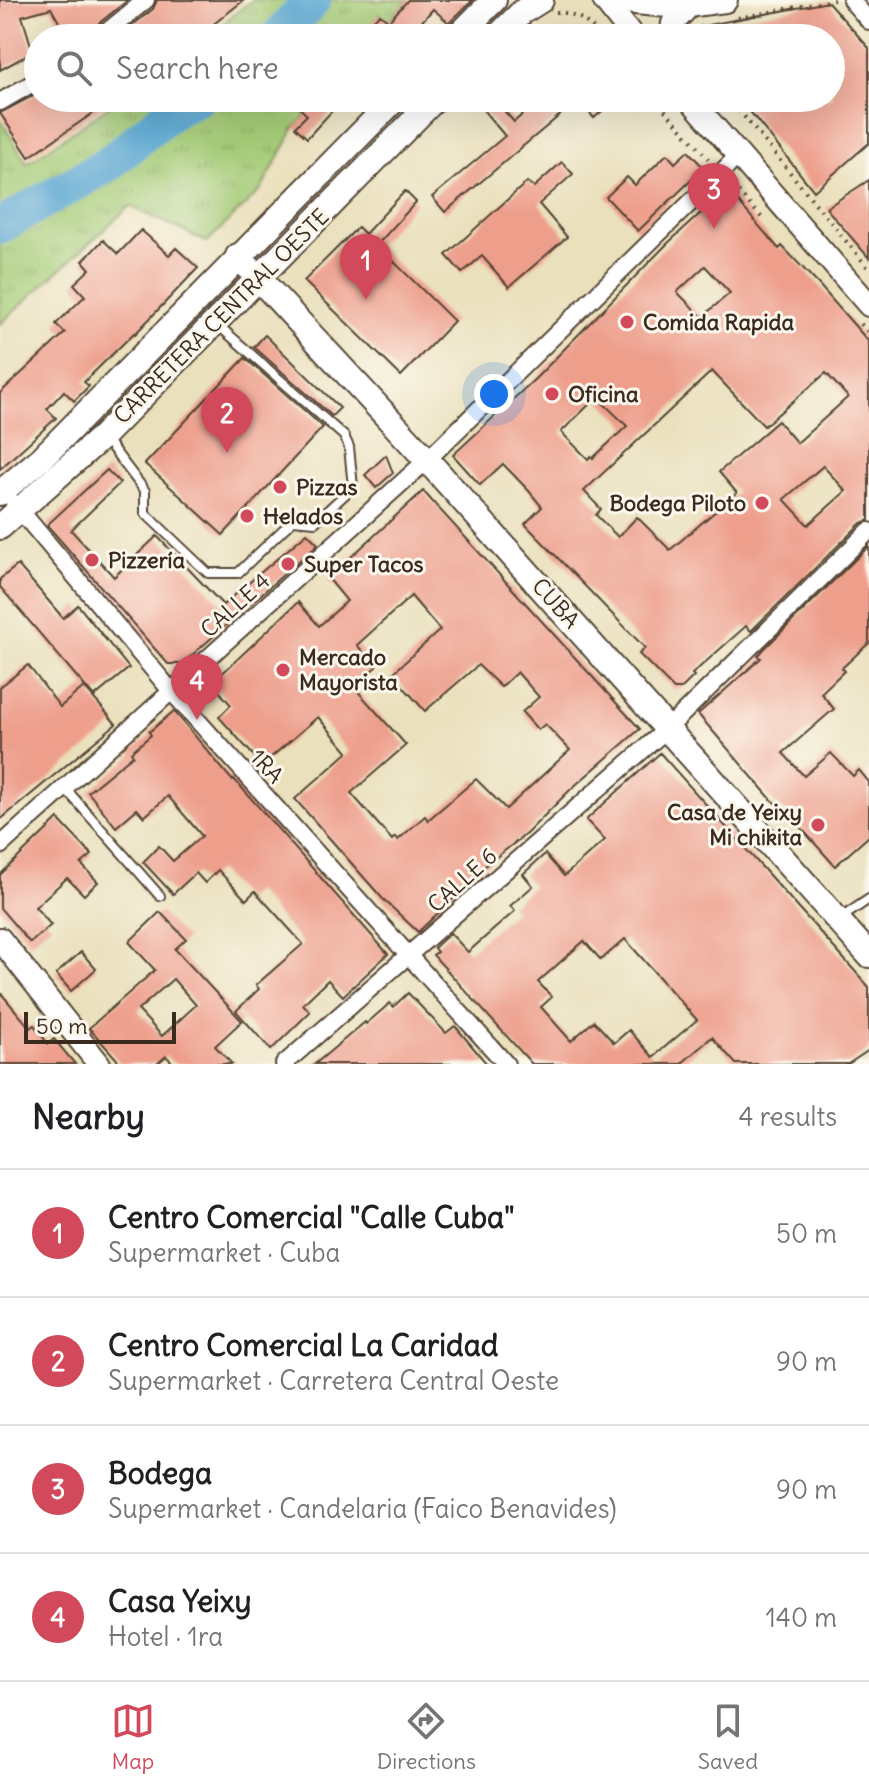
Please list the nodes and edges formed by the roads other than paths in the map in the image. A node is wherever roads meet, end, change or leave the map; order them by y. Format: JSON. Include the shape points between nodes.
{"nodes":[{"id":1,"x":146,"y":0,"type":"edge"},
{"id":2,"x":494,"y":0,"type":"edge"},
{"id":3,"x":604,"y":0,"type":"edge"},
{"id":4,"x":613,"y":0,"type":"edge"},
{"id":5,"x":851,"y":0,"type":"edge"},
{"id":6,"x":679,"y":3,"type":"edge"},
{"id":7,"x":543,"y":8,"type":"edge"},
{"id":8,"x":730,"y":9,"type":"edge"},
{"id":9,"x":869,"y":21,"type":"edge"},
{"id":10,"x":116,"y":24,"type":"edge"},
{"id":11,"x":470,"y":24,"type":"edge"},
{"id":12,"x":510,"y":24,"type":"edge"},
{"id":13,"x":623,"y":24,"type":"edge"},
{"id":14,"x":673,"y":24,"type":"edge"},
{"id":15,"x":24,"y":88,"type":"edge"},
{"id":16,"x":0,"y":102,"type":"edge"},
{"id":17,"x":382,"y":112,"type":"edge"},
{"id":18,"x":422,"y":112,"type":"edge"},
{"id":19,"x":701,"y":112,"type":"edge"},
{"id":20,"x":738,"y":156,"type":"junction"},
{"id":21,"x":238,"y":256,"type":"junction"},
{"id":22,"x":258,"y":278,"type":"junction"},
{"id":23,"x":235,"y":303,"type":"junction"},
{"id":24,"x":286,"y":305,"type":"junction"},
{"id":25,"x":869,"y":305,"type":"edge"},
{"id":26,"x":215,"y":322,"type":"junction"},
{"id":27,"x":103,"y":436,"type":"junction"},
{"id":28,"x":427,"y":460,"type":"junction"},
{"id":29,"x":1,"y":492,"type":"edge"},
{"id":30,"x":21,"y":511,"type":"junction"},
{"id":31,"x":0,"y":527,"type":"edge"},
{"id":32,"x":869,"y":531,"type":"edge"},
{"id":33,"x":172,"y":692,"type":"junction"},
{"id":34,"x":668,"y":728,"type":"junction"},
{"id":35,"x":65,"y":788,"type":"junction"},
{"id":36,"x":0,"y":846,"type":"edge"},
{"id":37,"x":160,"y":896,"type":"dead end"},
{"id":38,"x":869,"y":899,"type":"edge"},
{"id":39,"x":838,"y":921,"type":"junction"},
{"id":40,"x":0,"y":939,"type":"edge"},
{"id":41,"x":869,"y":955,"type":"edge"},
{"id":42,"x":410,"y":956,"type":"junction"},
{"id":43,"x":99,"y":1064,"type":"edge"},
{"id":44,"x":284,"y":1064,"type":"edge"},
{"id":45,"x":506,"y":1064,"type":"edge"}],
"edges":[{"from":1,"to":10,"type":"street"},
{"from":2,"to":11,"type":"main road"},
{"from":3,"to":13,"type":"main road"},
{"from":4,"to":6,"type":"main road"},
{"from":5,"to":9,"type":"street"},
{"from":6,"to":8,"type":"main road"},
{"from":6,"to":14,"type":"main road"},
{"from":7,"to":12,"type":"main road","via":[[522,12]]},
{"from":15,"to":16,"type":"street"},
{"from":17,"to":21,"type":"main road","name":"CARRETERA CENTRAL OESTE"},
{"from":18,"to":22,"type":"main road","name":"CARRETERA CENTRAL OESTE"},
{"from":19,"to":20,"type":"main road"},
{"from":20,"to":25,"type":"main road"},
{"from":20,"to":28,"type":"street","name":"CALLE 4"},
{"from":21,"to":22,"type":"main road","name":"CUBA"},
{"from":21,"to":29,"type":"main road","name":"CARRETERA CENTRAL OESTE","via":[[42,458]]},
{"from":22,"to":23,"type":"main road","name":"CARRETERA CENTRAL OESTE"},
{"from":22,"to":24,"type":"main road","name":"CUBA"},
{"from":23,"to":24,"type":"main road","via":[[258,299]]},
{"from":23,"to":26,"type":"main road","name":"CARRETERA CENTRAL OESTE"},
{"from":24,"to":28,"type":"main road","name":"CUBA"},
{"from":26,"to":27,"type":"main road","name":"CARRETERA CENTRAL OESTE"},
{"from":26,"to":27,"type":"lane","via":[[344,436],[353,487],[315,522],[293,520],[238,573],[208,573],[145,513],[145,491]]},
{"from":27,"to":30,"type":"main road","name":"CARRETERA CENTRAL OESTE"},
{"from":28,"to":33,"type":"street","name":"CALLE 4"},
{"from":28,"to":34,"type":"main road","name":"CUBA"},
{"from":29,"to":30,"type":"street","name":"1RA"},
{"from":30,"to":31,"type":"main road","name":"CARRETERA CENTRAL OESTE"},
{"from":30,"to":33,"type":"street","name":"1RA"},
{"from":32,"to":34,"type":"street","name":"CALLE 6"},
{"from":33,"to":35,"type":"street","name":"CALLE 4"},
{"from":33,"to":42,"type":"street","name":"1RA"},
{"from":34,"to":39,"type":"main road","name":"CUBA"},
{"from":34,"to":42,"type":"street","name":"CALLE 6"},
{"from":35,"to":36,"type":"street","name":"CALLE 4"},
{"from":35,"to":37,"type":"lane"},
{"from":38,"to":39,"type":"lane"},
{"from":39,"to":41,"type":"main road","name":"CUBA"},
{"from":40,"to":43,"type":"main road"},
{"from":42,"to":44,"type":"street","name":"CALLE 6"},
{"from":42,"to":45,"type":"street","name":"1RA"}]}
